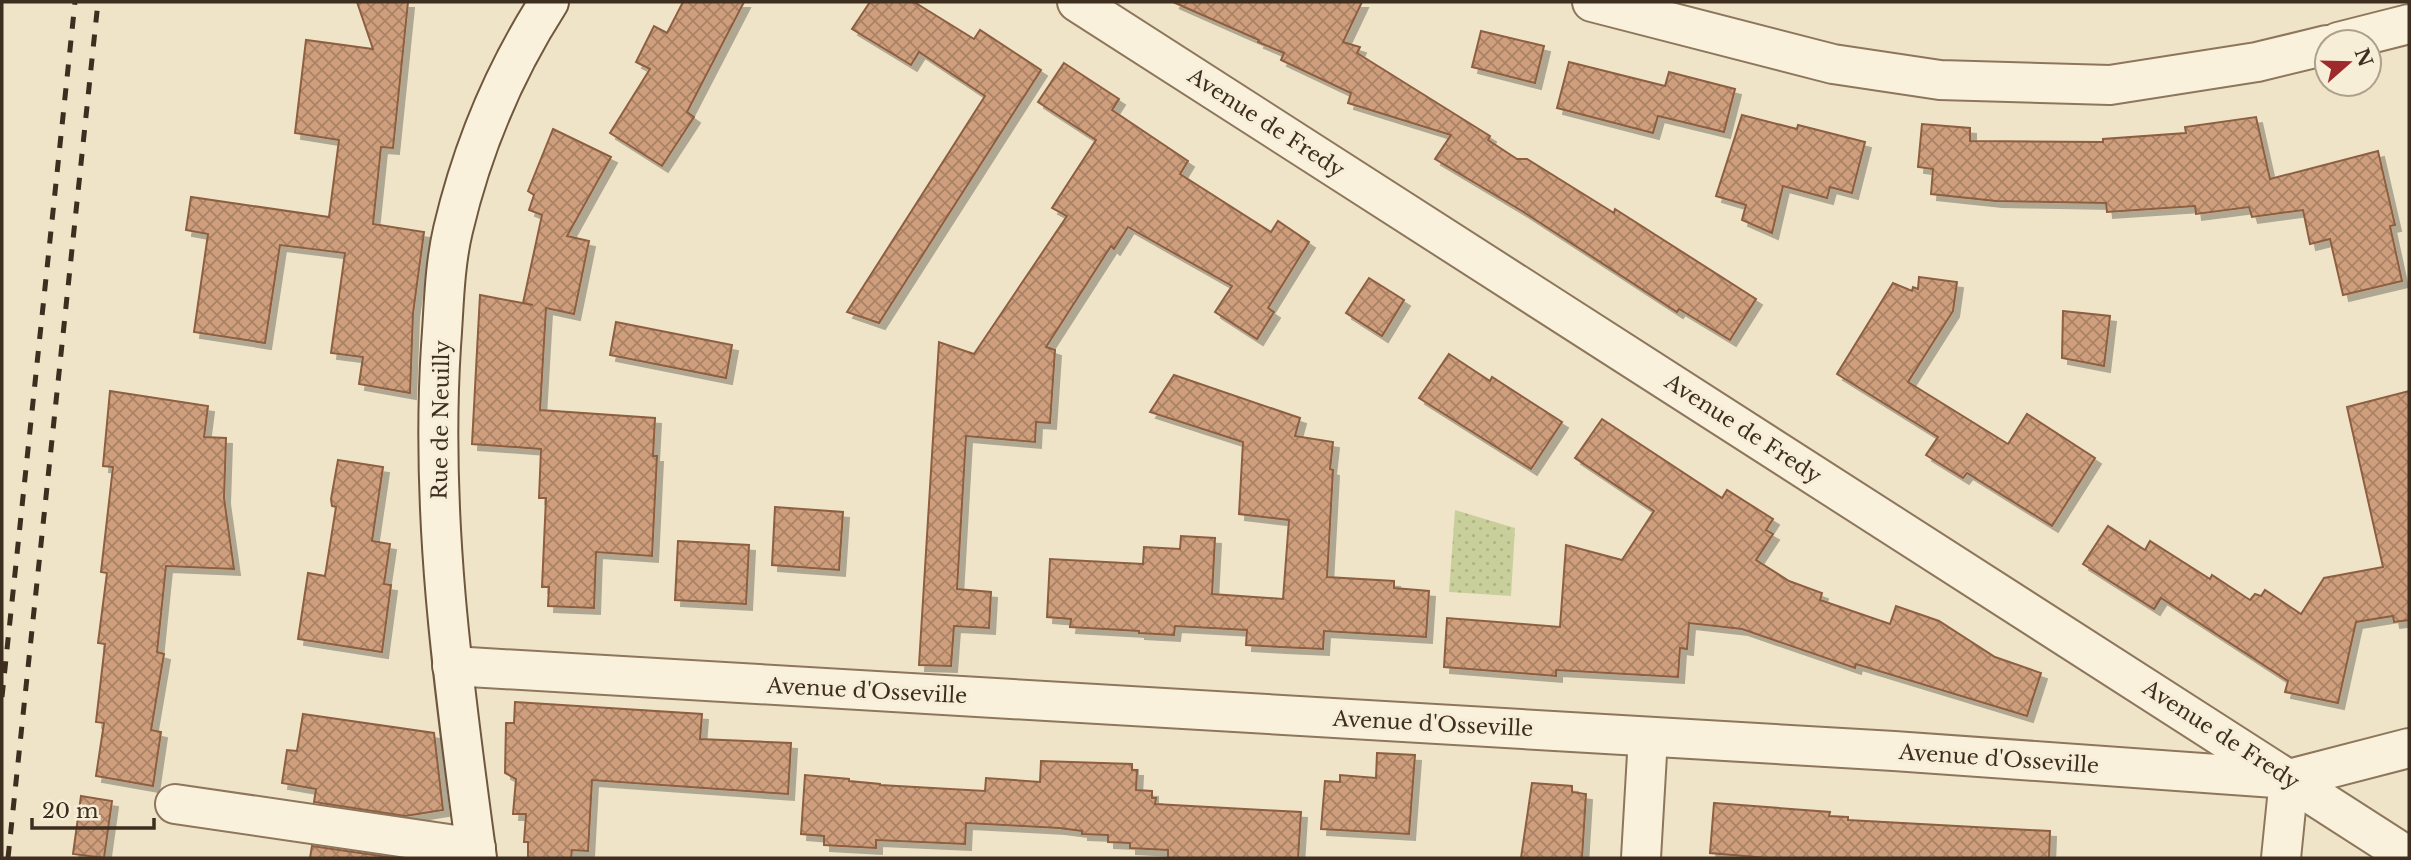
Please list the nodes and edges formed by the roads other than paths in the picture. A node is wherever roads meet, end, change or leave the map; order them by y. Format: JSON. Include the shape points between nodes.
{"nodes":[{"id":1,"x":549,"y":2,"type":"edge"},
{"id":2,"x":1077,"y":2,"type":"edge"},
{"id":3,"x":1592,"y":2,"type":"edge"},
{"id":4,"x":2409,"y":24,"type":"edge"},
{"id":5,"x":2383,"y":31,"type":"edge"},
{"id":6,"x":2313,"y":48,"type":"edge"},
{"id":7,"x":452,"y":666,"type":"junction"},
{"id":8,"x":1648,"y":737,"type":"junction"},
{"id":9,"x":2409,"y":748,"type":"edge"},
{"id":10,"x":2289,"y":779,"type":"junction"},
{"id":11,"x":175,"y":804,"type":"dead end"},
{"id":12,"x":477,"y":853,"type":"edge"},
{"id":13,"x":2409,"y":857,"type":"edge"},
{"id":14,"x":1641,"y":858,"type":"edge"},
{"id":15,"x":2281,"y":858,"type":"edge"}],
"edges":[{"from":1,"to":7,"type":"street","name":"Rue de Neuilly","via":[[494,102],[452,233],[438,388],[443,578]]},
{"from":2,"to":10,"type":"street","name":"Avenue de Fredy"},
{"from":3,"to":6,"type":"street","via":[[1833,64],[1940,80],[2110,85]]},
{"from":4,"to":5,"type":"street"},
{"from":7,"to":8,"type":"street","name":"Avenue d'Osseville"},
{"from":7,"to":12,"type":"street","name":"Rue de Neuilly"},
{"from":8,"to":10,"type":"street","name":"Avenue d'Osseville"},
{"from":8,"to":14,"type":"street"},
{"from":9,"to":10,"type":"street","name":"Avenue d'Osseville"},
{"from":10,"to":13,"type":"street","name":"Avenue de Fredy"},
{"from":10,"to":15,"type":"street"},
{"from":11,"to":12,"type":"street"}]}
